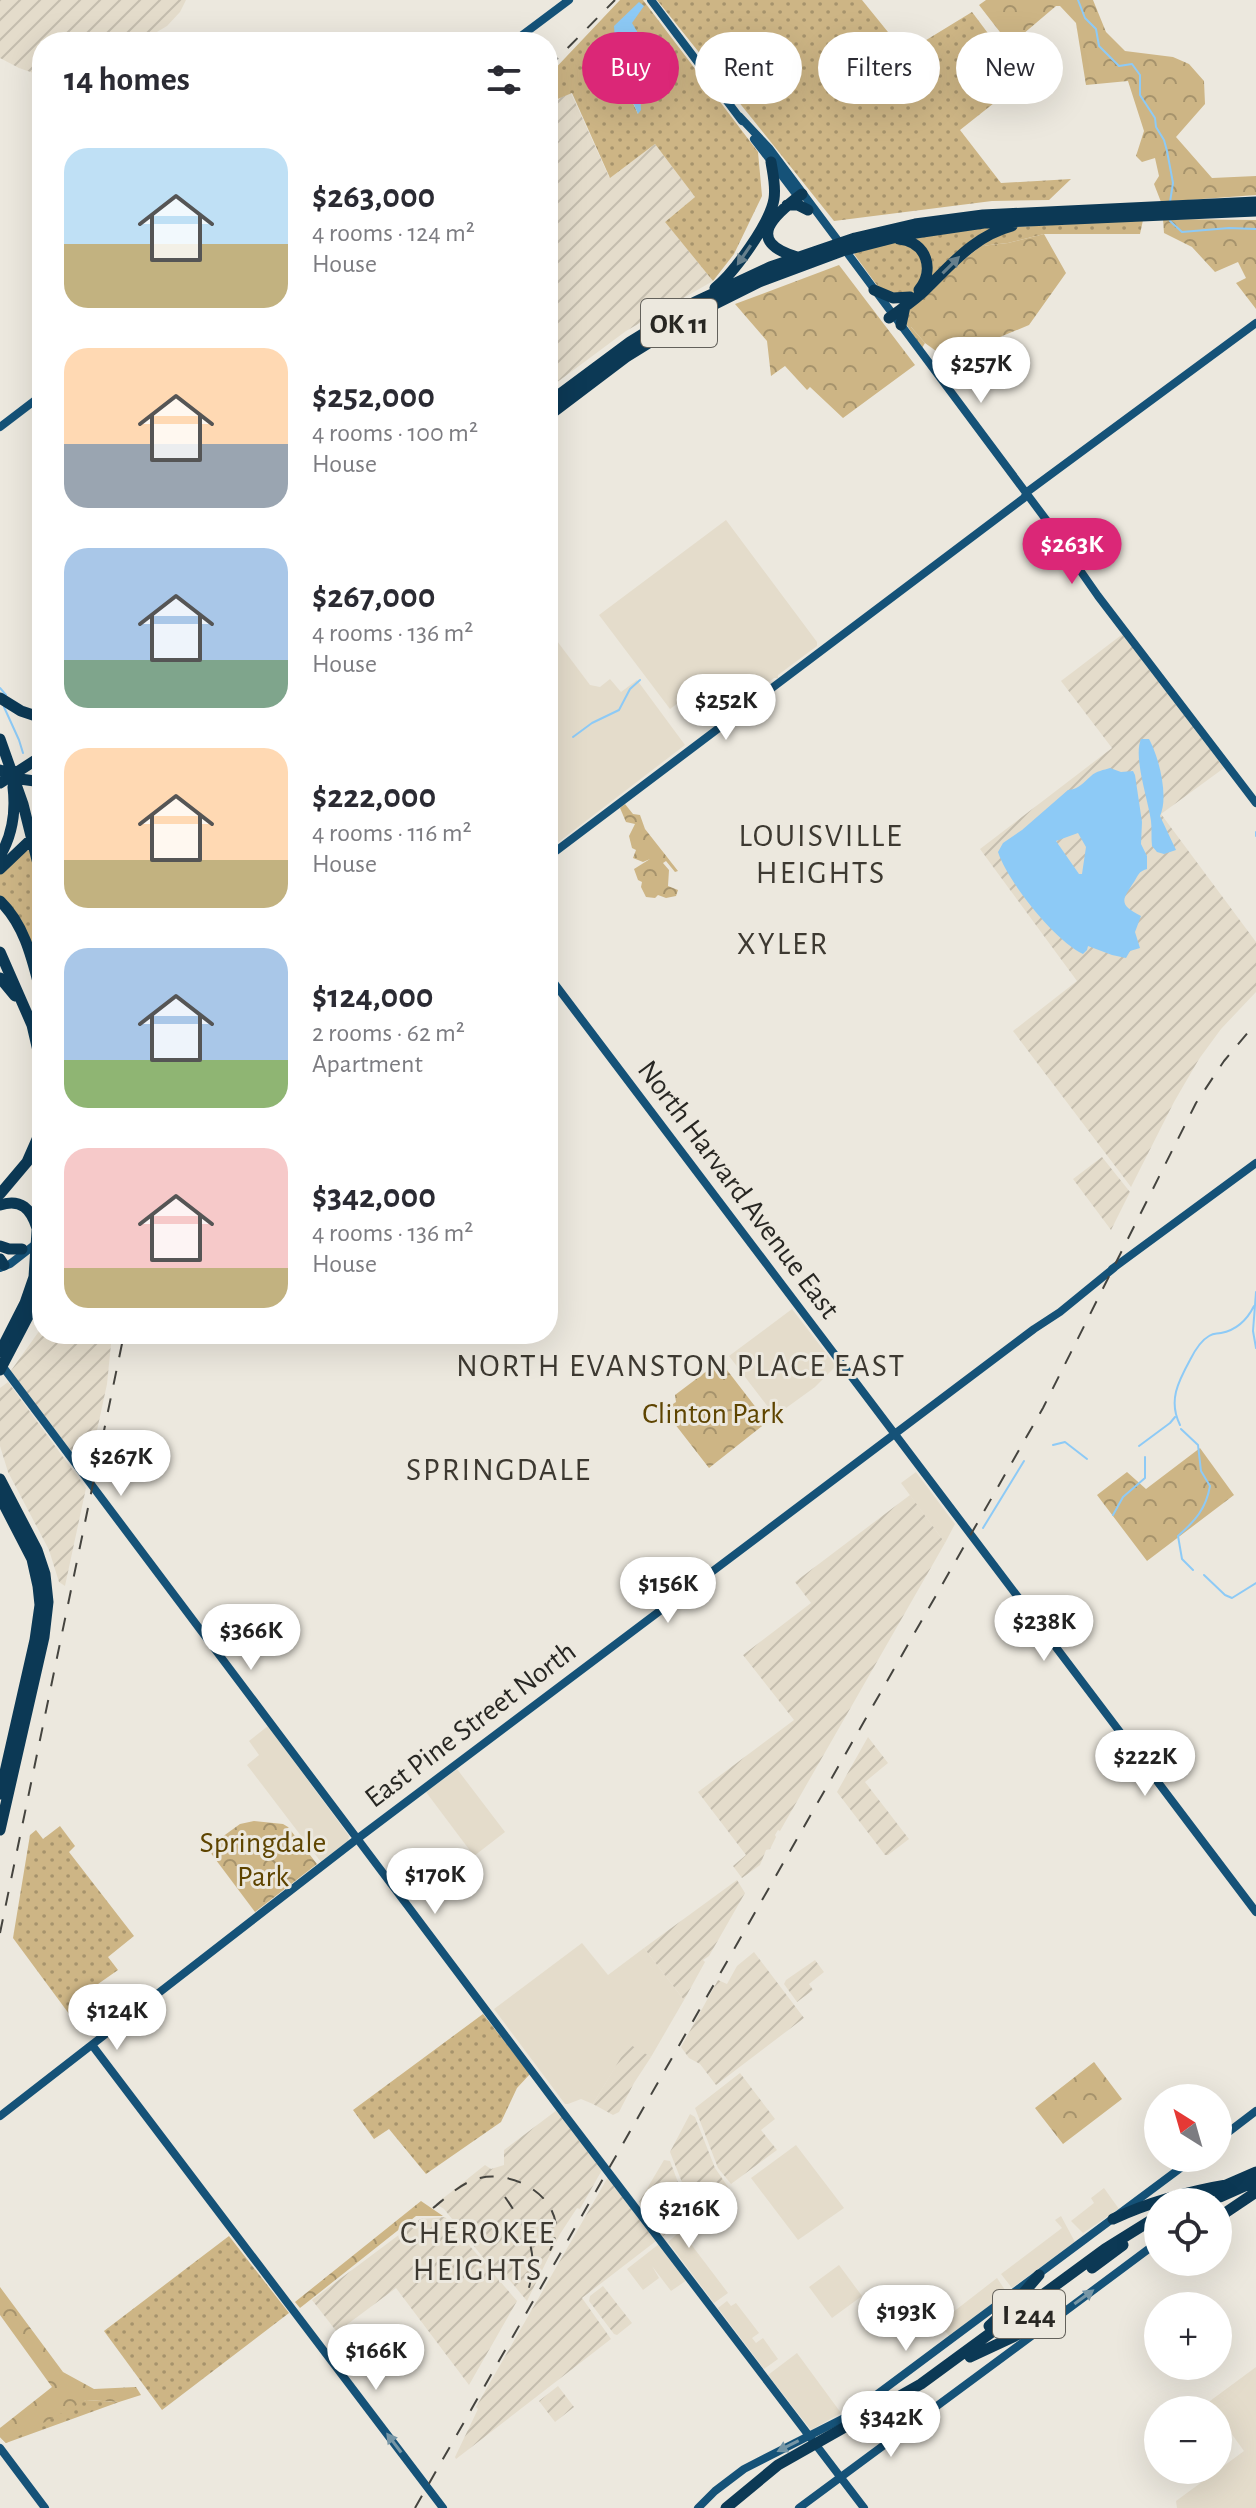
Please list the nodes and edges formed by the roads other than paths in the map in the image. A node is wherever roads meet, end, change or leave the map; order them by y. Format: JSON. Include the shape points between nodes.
{"nodes":[{"id":1,"x":569,"y":0,"type":"edge"},
{"id":2,"x":651,"y":0,"type":"edge"},
{"id":3,"x":526,"y":32,"type":"edge"},
{"id":4,"x":739,"y":116,"type":"junction"},
{"id":5,"x":771,"y":162,"type":"junction"},
{"id":6,"x":799,"y":194,"type":"junction"},
{"id":7,"x":1256,"y":202,"type":"edge"},
{"id":8,"x":787,"y":205,"type":"junction"},
{"id":9,"x":1185,"y":209,"type":"junction"},
{"id":10,"x":808,"y":210,"type":"junction"},
{"id":11,"x":1145,"y":211,"type":"junction"},
{"id":12,"x":1256,"y":212,"type":"edge"},
{"id":13,"x":770,"y":213,"type":"junction"},
{"id":14,"x":1064,"y":219,"type":"junction"},
{"id":15,"x":895,"y":239,"type":"junction"},
{"id":16,"x":822,"y":253,"type":"junction"},
{"id":17,"x":797,"y":257,"type":"junction"},
{"id":18,"x":874,"y":290,"type":"junction"},
{"id":19,"x":908,"y":301,"type":"junction"},
{"id":20,"x":695,"y":302,"type":"junction"},
{"id":21,"x":890,"y":315,"type":"junction"},
{"id":22,"x":1256,"y":323,"type":"edge"},
{"id":23,"x":901,"y":325,"type":"junction"},
{"id":24,"x":558,"y":396,"type":"edge"},
{"id":25,"x":32,"y":403,"type":"edge"},
{"id":26,"x":558,"y":409,"type":"edge"},
{"id":27,"x":0,"y":427,"type":"edge"},
{"id":28,"x":1027,"y":495,"type":"junction"},
{"id":29,"x":0,"y":698,"type":"edge"},
{"id":30,"x":32,"y":715,"type":"edge"},
{"id":31,"x":0,"y":739,"type":"edge"},
{"id":32,"x":32,"y":763,"type":"edge"},
{"id":33,"x":4,"y":766,"type":"edge"},
{"id":34,"x":27,"y":766,"type":"junction"},
{"id":35,"x":32,"y":781,"type":"edge"},
{"id":36,"x":0,"y":783,"type":"edge"},
{"id":37,"x":0,"y":790,"type":"edge"},
{"id":38,"x":1256,"y":803,"type":"edge"},
{"id":39,"x":32,"y":836,"type":"edge"},
{"id":40,"x":32,"y":840,"type":"edge"},
{"id":41,"x":558,"y":849,"type":"edge"},
{"id":42,"x":0,"y":856,"type":"edge"},
{"id":43,"x":0,"y":869,"type":"edge"},
{"id":44,"x":0,"y":901,"type":"edge"},
{"id":45,"x":0,"y":952,"type":"edge"},
{"id":46,"x":32,"y":963,"type":"edge"},
{"id":47,"x":0,"y":978,"type":"edge"},
{"id":48,"x":558,"y":988,"type":"edge"},
{"id":49,"x":32,"y":1025,"type":"joint"},
{"id":50,"x":32,"y":1151,"type":"edge"},
{"id":51,"x":1256,"y":1163,"type":"edge"},
{"id":52,"x":0,"y":1194,"type":"edge"},
{"id":53,"x":0,"y":1205,"type":"edge"},
{"id":54,"x":32,"y":1215,"type":"edge"},
{"id":55,"x":32,"y":1238,"type":"edge"},
{"id":56,"x":32,"y":1238,"type":"edge"},
{"id":57,"x":0,"y":1246,"type":"edge"},
{"id":58,"x":22,"y":1249,"type":"junction"},
{"id":59,"x":1,"y":1264,"type":"edge"},
{"id":60,"x":32,"y":1284,"type":"edge"},
{"id":61,"x":32,"y":1309,"type":"edge"},
{"id":62,"x":32,"y":1320,"type":"edge"},
{"id":63,"x":17,"y":1337,"type":"junction"},
{"id":64,"x":2,"y":1355,"type":"edge"},
{"id":65,"x":0,"y":1370,"type":"edge"},
{"id":66,"x":894,"y":1435,"type":"junction"},
{"id":67,"x":0,"y":1479,"type":"edge"},
{"id":68,"x":1,"y":1500,"type":"edge"},
{"id":69,"x":0,"y":1794,"type":"edge"},
{"id":70,"x":0,"y":1830,"type":"edge"},
{"id":71,"x":357,"y":1839,"type":"junction"},
{"id":72,"x":1205,"y":1847,"type":"junction"},
{"id":73,"x":1256,"y":1912,"type":"edge"},
{"id":74,"x":1256,"y":1919,"type":"edge"},
{"id":75,"x":92,"y":2045,"type":"junction"},
{"id":76,"x":1256,"y":2111,"type":"edge"},
{"id":77,"x":0,"y":2116,"type":"edge"},
{"id":78,"x":1232,"y":2129,"type":"edge"},
{"id":79,"x":1175,"y":2172,"type":"edge"},
{"id":80,"x":1256,"y":2172,"type":"edge"},
{"id":81,"x":1256,"y":2181,"type":"edge"},
{"id":82,"x":1232,"y":2184,"type":"junction"},
{"id":83,"x":1222,"y":2188,"type":"edge"},
{"id":84,"x":1232,"y":2192,"type":"edge"},
{"id":85,"x":1256,"y":2192,"type":"edge"},
{"id":86,"x":1256,"y":2200,"type":"edge"},
{"id":87,"x":1232,"y":2208,"type":"edge"},
{"id":88,"x":1232,"y":2211,"type":"edge"},
{"id":89,"x":1113,"y":2219,"type":"junction"},
{"id":90,"x":1144,"y":2226,"type":"edge"},
{"id":91,"x":1144,"y":2232,"type":"edge"},
{"id":92,"x":1107,"y":2252,"type":"junction"},
{"id":93,"x":1144,"y":2252,"type":"edge"},
{"id":94,"x":1086,"y":2267,"type":"junction"},
{"id":95,"x":1039,"y":2275,"type":"junction"},
{"id":96,"x":1060,"y":2315,"type":"junction"},
{"id":97,"x":970,"y":2357,"type":"junction"},
{"id":98,"x":954,"y":2360,"type":"junction"},
{"id":99,"x":810,"y":2437,"type":"junction"},
{"id":100,"x":0,"y":2448,"type":"edge"},
{"id":101,"x":840,"y":2477,"type":"junction"},
{"id":102,"x":739,"y":2506,"type":"edge"},
{"id":103,"x":45,"y":2508,"type":"edge"},
{"id":104,"x":443,"y":2508,"type":"edge"},
{"id":105,"x":698,"y":2508,"type":"edge"},
{"id":106,"x":726,"y":2508,"type":"edge"},
{"id":107,"x":799,"y":2508,"type":"edge"},
{"id":108,"x":864,"y":2508,"type":"edge"}],
"edges":[{"from":1,"to":3,"type":"main road"},
{"from":2,"to":4,"type":"main road"},
{"from":4,"to":5,"type":"main road"},
{"from":4,"to":6,"type":"main road","via":[[769,148]]},
{"from":5,"to":6,"type":"main road"},
{"from":5,"to":13,"type":"highway","via":[[775,187]]},
{"from":6,"to":8,"type":"highway"},
{"from":6,"to":10,"type":"main road"},
{"from":6,"to":13,"type":"highway"},
{"from":6,"to":18,"type":"main road"},
{"from":7,"to":9,"type":"highway","number":"OK 11"},
{"from":8,"to":10,"type":"highway"},
{"from":8,"to":17,"type":"highway","via":[[772,219],[769,237],[780,252]]},
{"from":9,"to":11,"type":"highway","number":"OK 11"},
{"from":9,"to":12,"type":"highway","number":"OK 11"},
{"from":10,"to":21,"type":"main road"},
{"from":11,"to":14,"type":"highway","number":"OK 11"},
{"from":11,"to":16,"type":"highway","number":"OK 11","via":[[960,217],[855,238]]},
{"from":13,"to":20,"type":"highway","one_way":true,"via":[[733,271]]},
{"from":14,"to":15,"type":"highway","number":"OK 11","via":[[962,225]]},
{"from":19,"to":14,"type":"highway","one_way":true,"via":[[984,237],[1008,227]]},
{"from":15,"to":16,"type":"highway","number":"OK 11"},
{"from":15,"to":19,"type":"highway","via":[[914,243],[928,263],[926,281]]},
{"from":16,"to":17,"type":"highway","number":"OK 11"},
{"from":16,"to":26,"type":"highway","number":"OK 11","via":[[697,313]]},
{"from":17,"to":20,"type":"highway","number":"OK 11"},
{"from":18,"to":19,"type":"highway"},
{"from":18,"to":21,"type":"main road"},
{"from":19,"to":21,"type":"highway"},
{"from":19,"to":23,"type":"highway"},
{"from":20,"to":24,"type":"highway","number":"OK 11"},
{"from":21,"to":23,"type":"main road"},
{"from":21,"to":28,"type":"main road"},
{"from":22,"to":28,"type":"main road"},
{"from":23,"to":28,"type":"main road"},
{"from":25,"to":27,"type":"main road"},
{"from":28,"to":38,"type":"main road","via":[[1049,532]]},
{"from":28,"to":41,"type":"main road"},
{"from":29,"to":30,"type":"highway"},
{"from":31,"to":33,"type":"highway"},
{"from":32,"to":34,"type":"highway"},
{"from":33,"to":35,"type":"highway"},
{"from":33,"to":39,"type":"highway"},
{"from":33,"to":42,"type":"highway","via":[[15,813]]},
{"from":34,"to":36,"type":"highway"},
{"from":34,"to":37,"type":"highway"},
{"from":40,"to":43,"type":"highway"},
{"from":44,"to":46,"type":"highway","via":[[25,939]]},
{"from":45,"to":49,"type":"highway"},
{"from":47,"to":49,"type":"highway"},
{"from":48,"to":66,"type":"main road","name":"North Harvard Avenue East"},
{"from":50,"to":52,"type":"highway"},
{"from":51,"to":66,"type":"main road","name":"East Pine Street North"},
{"from":53,"to":54,"type":"highway","via":[[21,1204]]},
{"from":55,"to":58,"type":"main road"},
{"from":56,"to":59,"type":"main road","via":[[10,1264]]},
{"from":57,"to":58,"type":"highway"},
{"from":58,"to":59,"type":"main road"},
{"from":60,"to":64,"type":"highway"},
{"from":61,"to":63,"type":"highway"},
{"from":62,"to":63,"type":"highway"},
{"from":63,"to":64,"type":"highway"},
{"from":64,"to":65,"type":"highway"},
{"from":64,"to":71,"type":"main road"},
{"from":66,"to":71,"type":"main road","name":"East Pine Street North"},
{"from":66,"to":72,"type":"main road","name":"North Harvard Avenue East"},
{"from":67,"to":70,"type":"highway","via":[[37,1550],[48,1602]]},
{"from":68,"to":69,"type":"highway","via":[[32,1559],[40,1605]]},
{"from":71,"to":75,"type":"main road","name":"East Pine Street North"},
{"from":71,"to":99,"type":"main road"},
{"from":72,"to":73,"type":"main road","name":"North Harvard Avenue East"},
{"from":72,"to":74,"type":"main road","name":"North Harvard Avenue East"},
{"from":75,"to":77,"type":"main road","name":"East Pine Street North"},
{"from":104,"to":75,"type":"main road","one_way":true},
{"from":76,"to":78,"type":"main road"},
{"from":79,"to":89,"type":"main road"},
{"from":80,"to":82,"type":"highway"},
{"from":81,"to":84,"type":"highway"},
{"from":82,"to":83,"type":"highway"},
{"from":82,"to":89,"type":"highway","via":[[1157,2201]]},
{"from":85,"to":87,"type":"highway"},
{"from":86,"to":88,"type":"main road"},
{"from":89,"to":95,"type":"main road"},
{"from":90,"to":92,"type":"highway","number":"I 244"},
{"from":91,"to":92,"type":"highway","number":"I 244"},
{"from":92,"to":94,"type":"highway","number":"I 244"},
{"from":96,"to":93,"type":"main road","one_way":true},
{"from":94,"to":97,"type":"highway","number":"I 244"},
{"from":94,"to":98,"type":"highway","number":"I 244"},
{"from":95,"to":98,"type":"highway"},
{"from":95,"to":99,"type":"main road","via":[[848,2416]]},
{"from":96,"to":97,"type":"highway"},
{"from":96,"to":101,"type":"main road"},
{"from":97,"to":102,"type":"highway","number":"I 244","via":[[901,2405],[790,2467]]},
{"from":98,"to":106,"type":"highway","number":"I 244","via":[[887,2405],[778,2465]]},
{"from":99,"to":101,"type":"main road"},
{"from":99,"to":105,"type":"main road","one_way":true,"via":[[736,2475]]},
{"from":100,"to":103,"type":"main road"},
{"from":101,"to":107,"type":"main road"},
{"from":101,"to":108,"type":"main road"}]}
